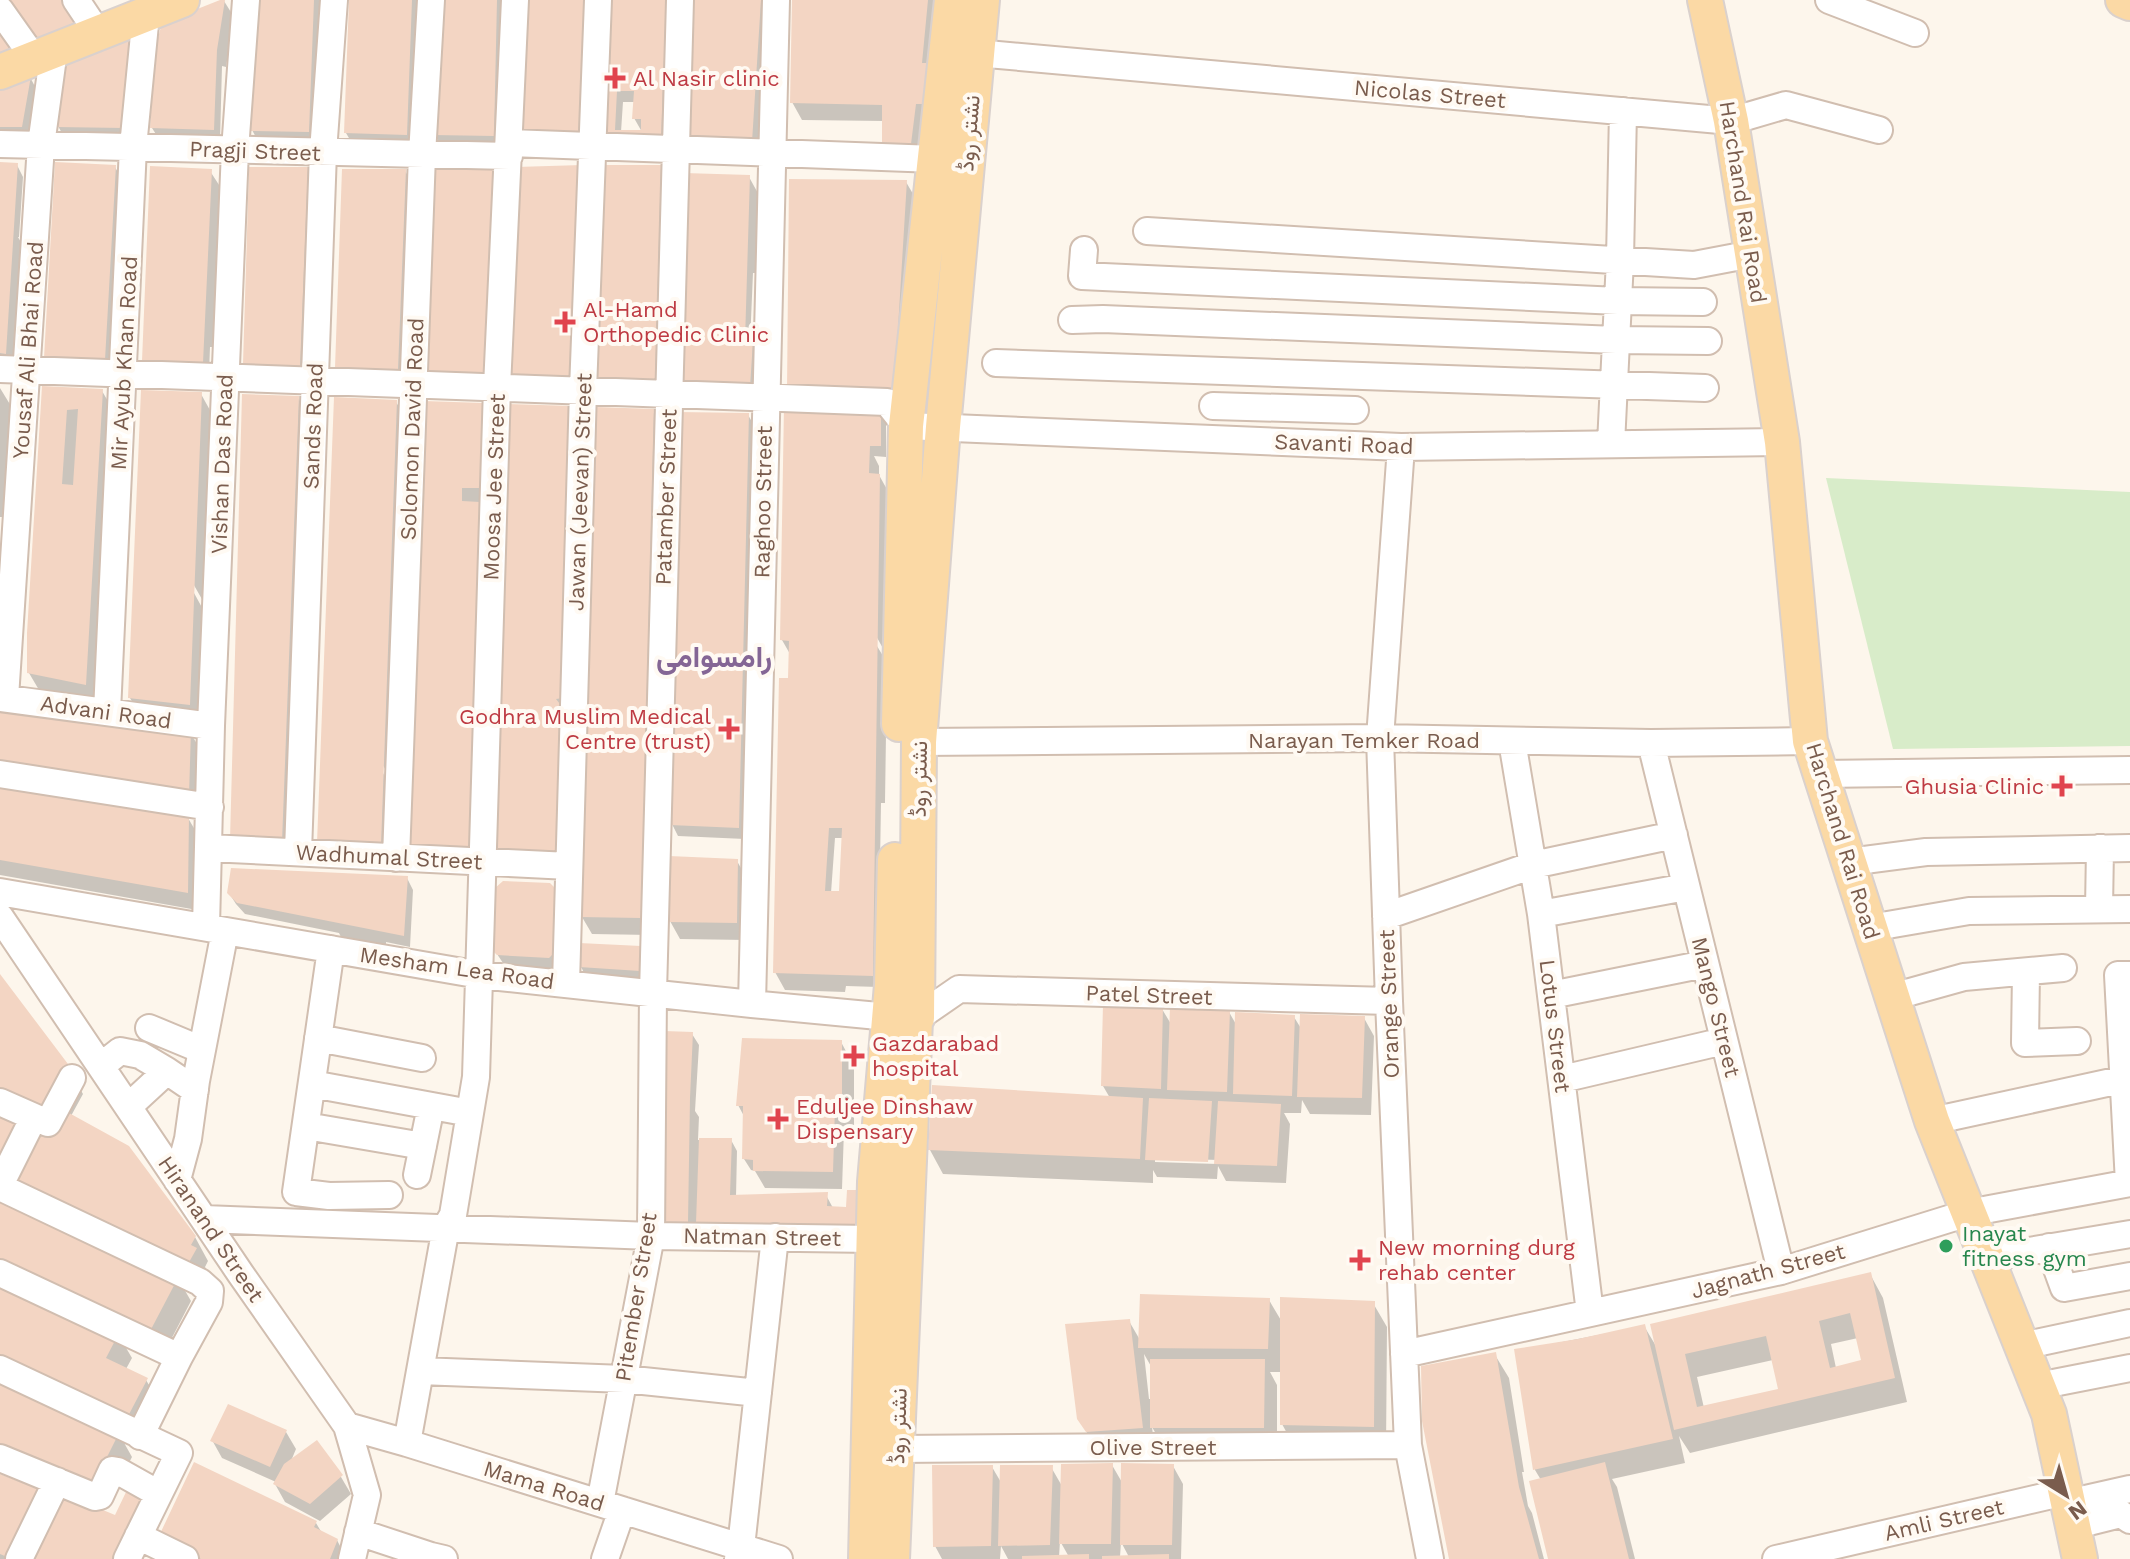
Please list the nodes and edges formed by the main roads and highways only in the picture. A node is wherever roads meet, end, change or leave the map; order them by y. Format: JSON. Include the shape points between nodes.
{"nodes":[{"id":1,"x":952,"y":0,"type":"edge"},
{"id":2,"x":982,"y":0,"type":"edge"},
{"id":3,"x":1705,"y":0,"type":"edge"},
{"id":4,"x":2123,"y":0,"type":"edge"},
{"id":5,"x":2130,"y":3,"type":"edge"},
{"id":6,"x":162,"y":5,"type":"edge"},
{"id":7,"x":0,"y":72,"type":"edge"},
{"id":8,"x":903,"y":1017,"type":"junction"},
{"id":9,"x":866,"y":1559,"type":"edge"},
{"id":10,"x":892,"y":1559,"type":"edge"},
{"id":11,"x":2080,"y":1559,"type":"edge"}],
"edges":[{"from":1,"to":8,"type":"main road","name":"نشتر روڈ","via":[[906,426],[892,985]]},
{"from":2,"to":8,"type":"main road","name":"نشتر روڈ","via":[[943,427]]},
{"from":3,"to":11,"type":"main road","name":"Harchand Rai Road","via":[[1731,121],[1782,442],[1810,741],[1932,1121],[2049,1414]]},
{"from":4,"to":5,"type":"main road"},
{"from":6,"to":7,"type":"main road"},
{"from":8,"to":9,"type":"main road","name":"نشتر روڈ","via":[[875,1182]]},
{"from":8,"to":10,"type":"main road","name":"نشتر روڈ","via":[[915,1020]]}]}
